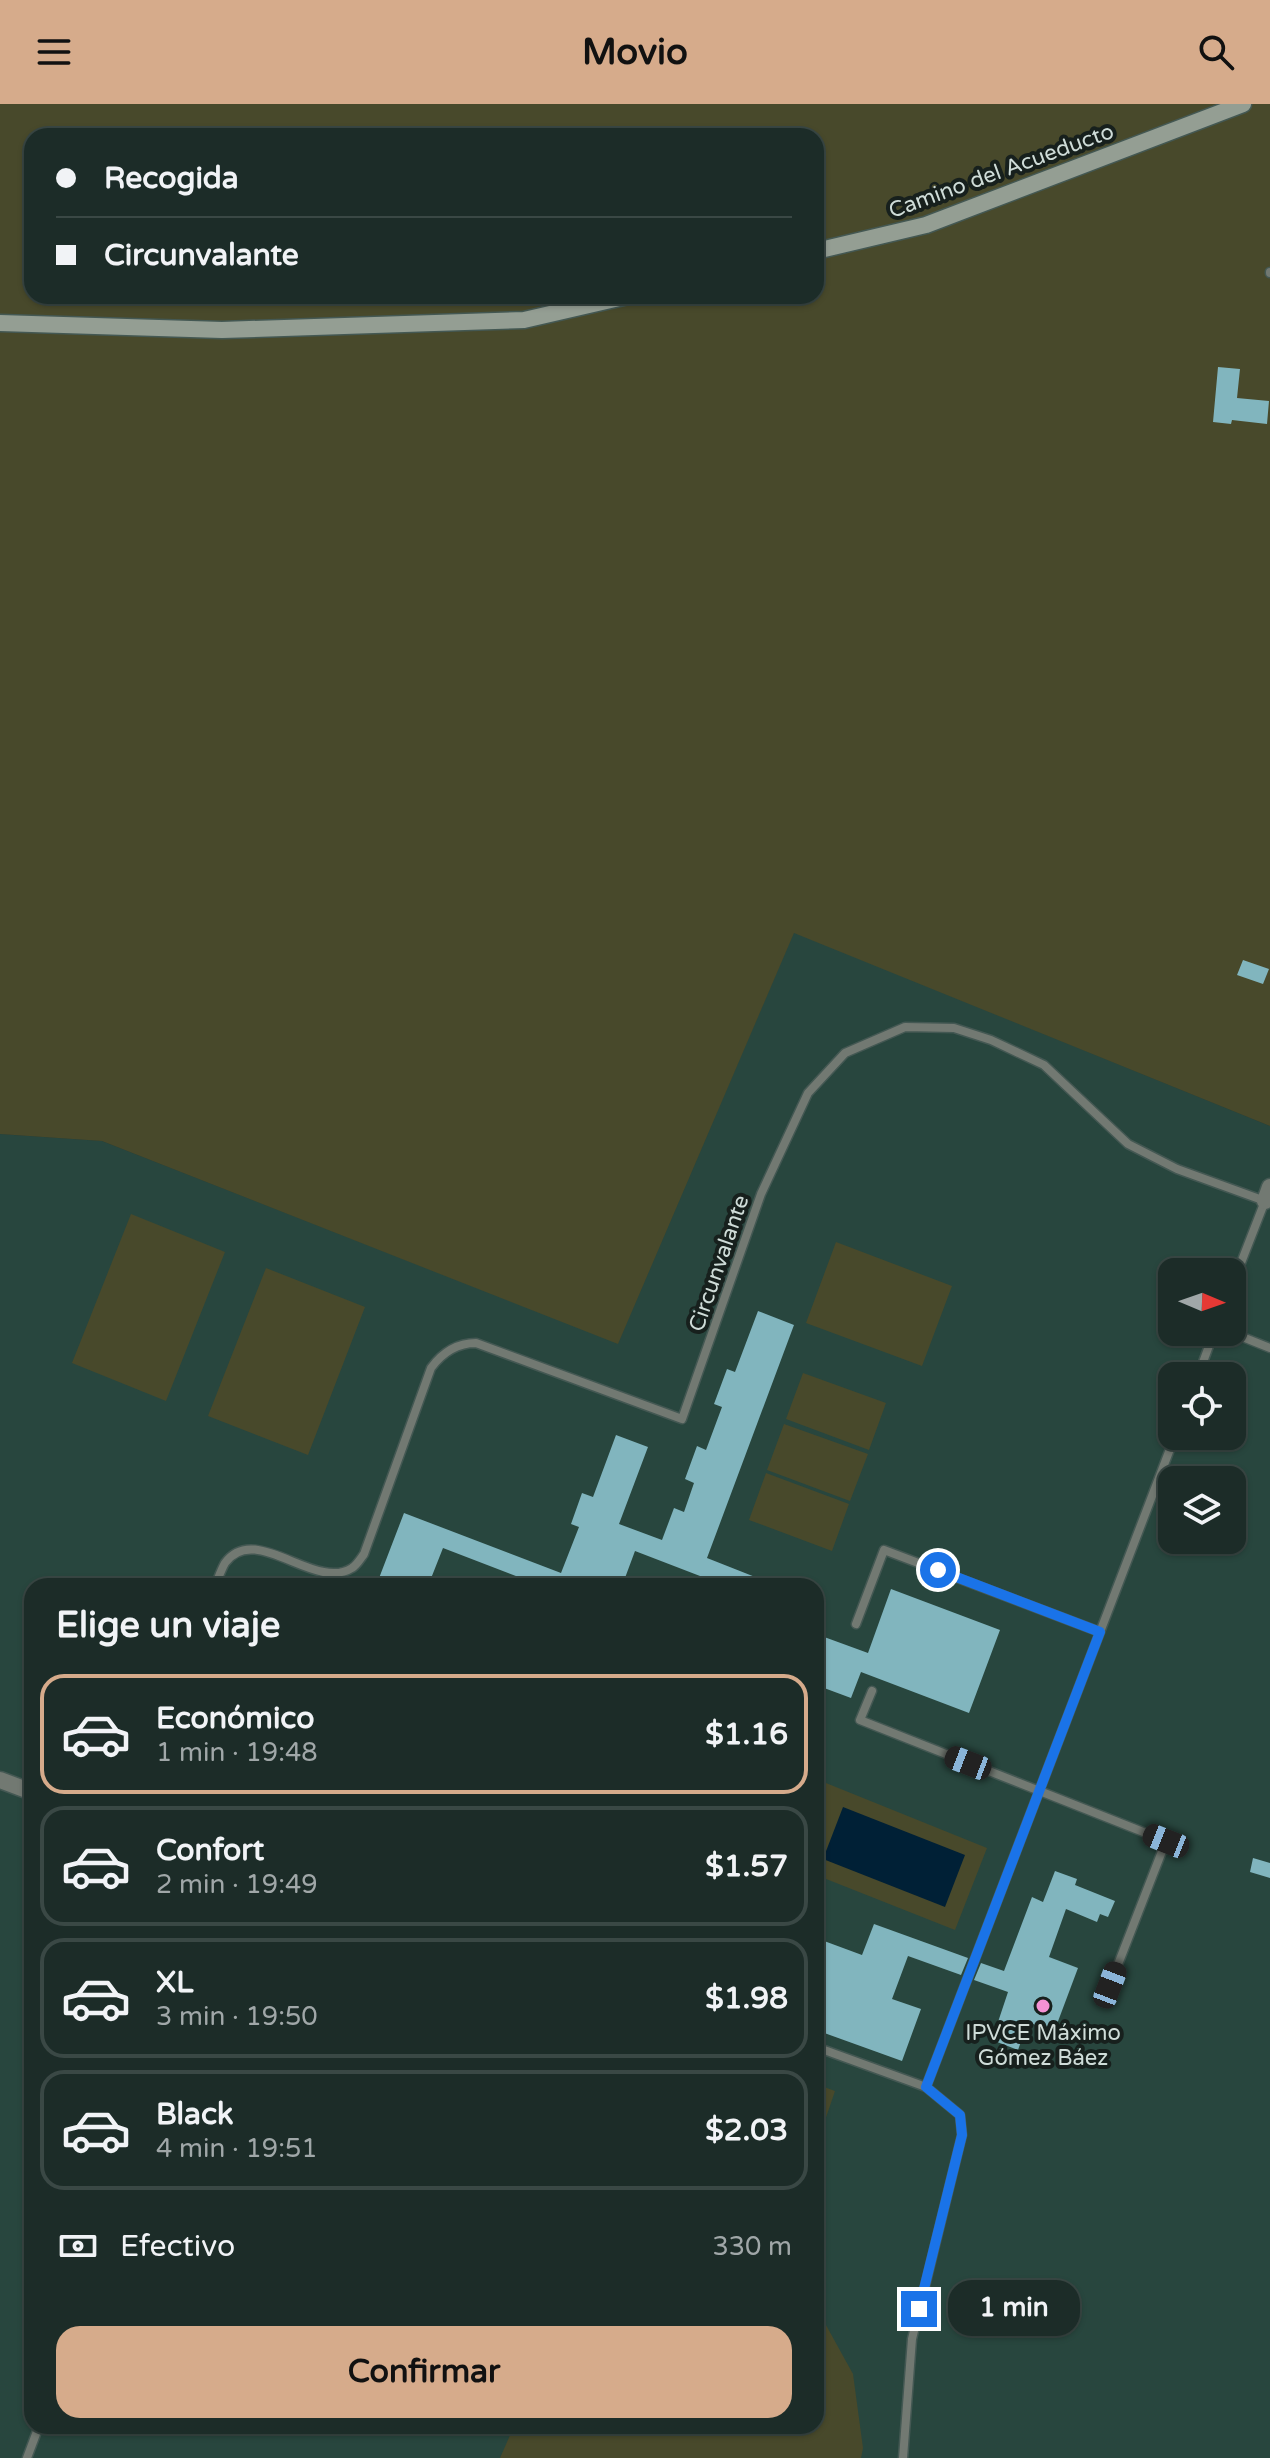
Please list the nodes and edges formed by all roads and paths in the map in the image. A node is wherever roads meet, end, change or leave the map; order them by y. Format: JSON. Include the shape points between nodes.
{"nodes":[{"id":1,"x":1243,"y":104,"type":"edge"},
{"id":2,"x":824,"y":249,"type":"edge"},
{"id":3,"x":593,"y":304,"type":"edge"},
{"id":4,"x":0,"y":323,"type":"edge"},
{"id":5,"x":1268,"y":1197,"type":"edge"},
{"id":6,"x":1243,"y":1258,"type":"edge"},
{"id":7,"x":1246,"y":1338,"type":"edge"},
{"id":8,"x":1270,"y":1348,"type":"edge"},
{"id":9,"x":1170,"y":1450,"type":"edge"},
{"id":10,"x":218,"y":1578,"type":"edge"},
{"id":11,"x":856,"y":1624,"type":"dead end"},
{"id":12,"x":1100,"y":1632,"type":"junction"},
{"id":13,"x":872,"y":1691,"type":"dead end"},
{"id":14,"x":0,"y":1780,"type":"edge"},
{"id":15,"x":24,"y":1789,"type":"edge"},
{"id":16,"x":1039,"y":1791,"type":"junction"},
{"id":17,"x":1110,"y":1985,"type":"dead end"},
{"id":18,"x":824,"y":2050,"type":"edge"},
{"id":19,"x":926,"y":2087,"type":"junction"},
{"id":20,"x":36,"y":2434,"type":"edge"},
{"id":21,"x":27,"y":2458,"type":"edge"},
{"id":22,"x":903,"y":2458,"type":"edge"}],
"edges":[{"from":1,"to":2,"type":"street","name":"Camino del Acueducto","via":[[926,225]]},
{"from":3,"to":4,"type":"street","via":[[524,320],[222,330]]},
{"from":5,"to":6,"type":"lane","name":"Circunvalante"},
{"from":5,"to":10,"type":"lane","name":"Circunvalante","via":[[1177,1169],[1128,1144],[1044,1065],[1018,1052],[954,1028],[905,1027],[845,1053],[808,1093],[761,1194],[682,1419],[476,1343],[463,1343],[431,1368],[364,1554],[354,1567],[338,1573],[319,1571],[249,1549],[234,1554]]},
{"from":7,"to":8,"type":"lane"},
{"from":9,"to":12,"type":"lane"},
{"from":11,"to":12,"type":"lane","via":[[884,1550]]},
{"from":12,"to":16,"type":"lane"},
{"from":13,"to":16,"type":"lane","via":[[860,1720]]},
{"from":14,"to":15,"type":"street"},
{"from":16,"to":17,"type":"lane","via":[[1166,1841]]},
{"from":16,"to":19,"type":"lane"},
{"from":18,"to":19,"type":"lane"},
{"from":19,"to":22,"type":"lane","via":[[960,2115],[962,2135],[912,2339]]},
{"from":20,"to":21,"type":"lane"}]}
